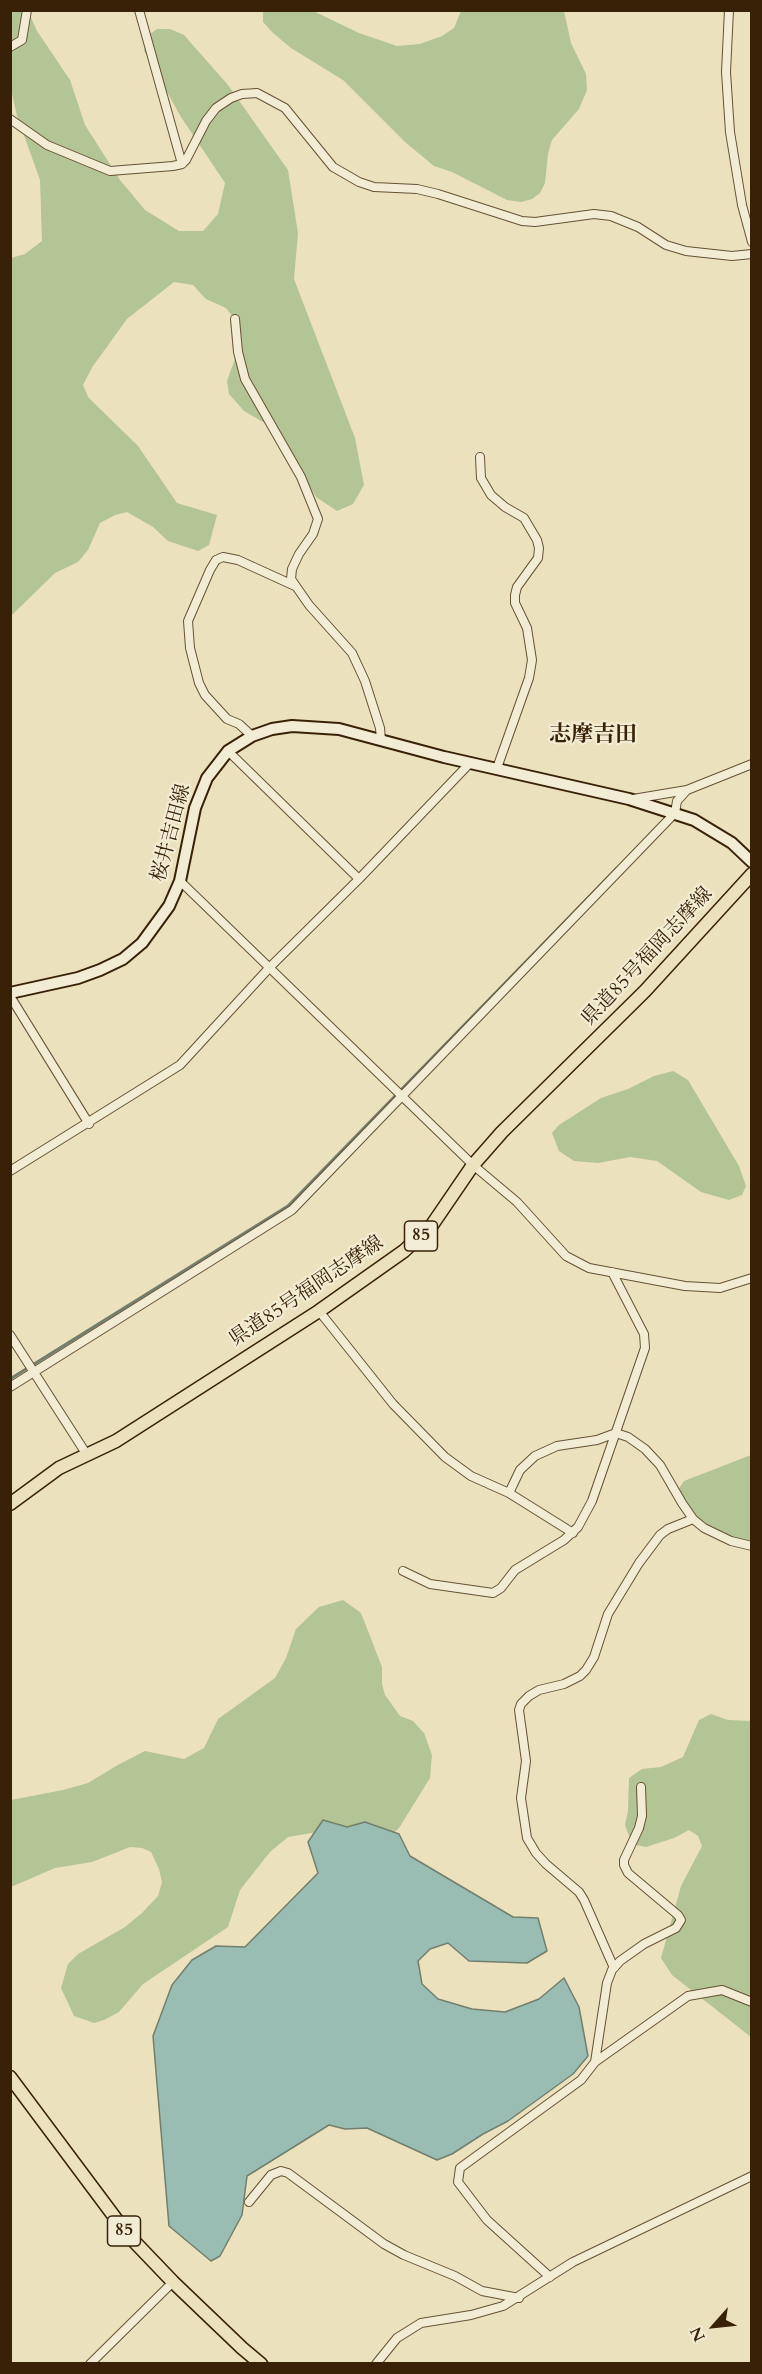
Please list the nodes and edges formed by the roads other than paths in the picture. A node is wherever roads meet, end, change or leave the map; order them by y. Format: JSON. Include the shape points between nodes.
{"nodes":[{"id":1,"x":27,"y":10,"type":"edge"},
{"id":2,"x":139,"y":10,"type":"edge"},
{"id":3,"x":729,"y":10,"type":"edge"},
{"id":4,"x":10,"y":47,"type":"edge"},
{"id":5,"x":10,"y":119,"type":"edge"},
{"id":6,"x":182,"y":164,"type":"junction"},
{"id":7,"x":750,"y":227,"type":"edge"},
{"id":8,"x":752,"y":242,"type":"edge"},
{"id":9,"x":752,"y":255,"type":"edge"},
{"id":10,"x":235,"y":319,"type":"dead end"},
{"id":11,"x":480,"y":457,"type":"dead end"},
{"id":12,"x":295,"y":586,"type":"junction"},
{"id":13,"x":252,"y":736,"type":"junction"},
{"id":14,"x":381,"y":740,"type":"junction"},
{"id":15,"x":228,"y":752,"type":"junction"},
{"id":16,"x":470,"y":763,"type":"junction"},
{"id":17,"x":752,"y":764,"type":"edge"},
{"id":18,"x":496,"y":768,"type":"junction"},
{"id":19,"x":687,"y":790,"type":"junction"},
{"id":20,"x":629,"y":799,"type":"junction"},
{"id":21,"x":675,"y":813,"type":"junction"},
{"id":22,"x":752,"y":862,"type":"edge"},
{"id":23,"x":752,"y":874,"type":"edge"},
{"id":24,"x":359,"y":879,"type":"junction"},
{"id":25,"x":180,"y":881,"type":"junction"},
{"id":26,"x":270,"y":967,"type":"junction"},
{"id":27,"x":10,"y":995,"type":"edge"},
{"id":28,"x":403,"y":1096,"type":"junction"},
{"id":29,"x":89,"y":1124,"type":"junction"},
{"id":30,"x":473,"y":1165,"type":"junction"},
{"id":31,"x":10,"y":1171,"type":"edge"},
{"id":32,"x":612,"y":1272,"type":"junction"},
{"id":33,"x":752,"y":1278,"type":"edge"},
{"id":34,"x":319,"y":1311,"type":"junction"},
{"id":35,"x":10,"y":1335,"type":"edge"},
{"id":36,"x":34,"y":1372,"type":"junction"},
{"id":37,"x":10,"y":1387,"type":"edge"},
{"id":38,"x":616,"y":1433,"type":"junction"},
{"id":39,"x":87,"y":1455,"type":"junction"},
{"id":40,"x":509,"y":1492,"type":"junction"},
{"id":41,"x":10,"y":1504,"type":"edge"},
{"id":42,"x":693,"y":1519,"type":"junction"},
{"id":43,"x":573,"y":1533,"type":"junction"},
{"id":44,"x":752,"y":1546,"type":"edge"},
{"id":45,"x":403,"y":1571,"type":"dead end"},
{"id":46,"x":641,"y":1787,"type":"dead end"},
{"id":47,"x":614,"y":1968,"type":"junction"},
{"id":48,"x":752,"y":2002,"type":"edge"},
{"id":49,"x":595,"y":2062,"type":"junction"},
{"id":50,"x":10,"y":2077,"type":"edge"},
{"id":51,"x":752,"y":2176,"type":"edge"},
{"id":52,"x":249,"y":2202,"type":"dead end"},
{"id":53,"x":550,"y":2277,"type":"junction"},
{"id":54,"x":172,"y":2282,"type":"junction"},
{"id":55,"x":519,"y":2298,"type":"junction"},
{"id":56,"x":95,"y":2362,"type":"edge"},
{"id":57,"x":261,"y":2364,"type":"edge"},
{"id":58,"x":376,"y":2364,"type":"edge"}],
"edges":[{"from":1,"to":4,"type":"street","via":[[22,40]]},
{"from":2,"to":6,"type":"street"},
{"from":3,"to":7,"type":"street","via":[[726,72],[730,132]]},
{"from":5,"to":6,"type":"street","via":[[47,145],[110,171]]},
{"from":6,"to":9,"type":"street","via":[[216,108],[231,98],[257,93],[285,108],[333,167],[374,187],[417,189],[522,221],[611,216],[676,248],[714,255]]},
{"from":7,"to":8,"type":"street"},
{"from":10,"to":12,"type":"street","via":[[245,379],[301,477],[318,519],[292,569]]},
{"from":11,"to":18,"type":"street","via":[[481,478],[491,495],[524,518],[539,548],[538,558],[520,581],[515,595],[527,628],[532,660],[529,678]]},
{"from":12,"to":13,"type":"street","via":[[224,557],[216,560],[210,570],[188,621],[195,674],[202,689],[227,718]]},
{"from":12,"to":14,"type":"street","via":[[352,653],[365,681]]},
{"from":13,"to":14,"type":"main road","name":"桜井吉田線","via":[[282,727],[312,726]]},
{"from":13,"to":15,"type":"main road","name":"桜井吉田線"},
{"from":14,"to":16,"type":"main road","name":"桜井吉田線"},
{"from":15,"to":24,"type":"street"},
{"from":15,"to":25,"type":"main road","name":"桜井吉田線","via":[[207,778],[195,808]]},
{"from":16,"to":18,"type":"main road","name":"桜井吉田線"},
{"from":16,"to":24,"type":"street"},
{"from":17,"to":19,"type":"street","name":"桜井吉田線"},
{"from":18,"to":20,"type":"main road","name":"桜井吉田線"},
{"from":19,"to":20,"type":"street","name":"桜井吉田線"},
{"from":19,"to":21,"type":"street","via":[[677,801]]},
{"from":20,"to":21,"type":"main road","name":"桜井吉田線"},
{"from":21,"to":22,"type":"main road","name":"桜井吉田線","via":[[711,829]]},
{"from":21,"to":28,"type":"street"},
{"from":23,"to":30,"type":"main road","name":"県道85号福岡志摩線","number":"85","via":[[645,990]]},
{"from":24,"to":26,"type":"street"},
{"from":25,"to":26,"type":"street"},
{"from":25,"to":27,"type":"main road","name":"桜井吉田線","via":[[156,926],[123,959],[78,978]]},
{"from":26,"to":28,"type":"street"},
{"from":26,"to":29,"type":"street","via":[[180,1065]]},
{"from":27,"to":29,"type":"street"},
{"from":28,"to":30,"type":"street"},
{"from":28,"to":36,"type":"street","via":[[292,1210]]},
{"from":29,"to":31,"type":"street"},
{"from":30,"to":32,"type":"street","via":[[518,1203],[566,1256],[589,1268]]},
{"from":30,"to":34,"type":"main road","name":"県道85号福岡志摩線","number":"85","via":[[442,1212],[417,1240]]},
{"from":32,"to":33,"type":"street","via":[[705,1288],[733,1286]]},
{"from":32,"to":38,"type":"street","via":[[644,1334],[645,1348]]},
{"from":34,"to":39,"type":"main road","name":"県道85号福岡志摩線","number":"85","via":[[116,1441]]},
{"from":34,"to":40,"type":"street","via":[[393,1404],[445,1457],[478,1480]]},
{"from":35,"to":36,"type":"street"},
{"from":36,"to":37,"type":"street"},
{"from":36,"to":39,"type":"street"},
{"from":38,"to":40,"type":"street","via":[[557,1446],[535,1456],[520,1470]]},
{"from":38,"to":42,"type":"street","via":[[645,1449],[660,1465]]},
{"from":38,"to":43,"type":"street","via":[[592,1501]]},
{"from":39,"to":41,"type":"main road","name":"県道85号福岡志摩線","number":"85","via":[[43,1478]]},
{"from":40,"to":43,"type":"street"},
{"from":42,"to":44,"type":"street","via":[[714,1534]]},
{"from":42,"to":47,"type":"street","via":[[660,1534],[639,1563],[608,1614],[594,1657],[580,1676],[529,1695],[519,1710],[526,1761],[521,1798],[527,1838],[546,1864],[579,1892]]},
{"from":43,"to":45,"type":"street","via":[[515,1570],[493,1593],[430,1584]]},
{"from":46,"to":47,"type":"street","via":[[642,1816],[624,1865],[681,1920],[676,1928],[644,1944]]},
{"from":47,"to":49,"type":"street","via":[[606,1983]]},
{"from":48,"to":49,"type":"street","via":[[723,1990],[688,1996]]},
{"from":49,"to":53,"type":"street","via":[[581,2080],[478,2154],[460,2168],[458,2175],[458,2182],[487,2220]]},
{"from":50,"to":54,"type":"main road","number":"85","via":[[128,2235]]},
{"from":51,"to":53,"type":"street","via":[[573,2262]]},
{"from":52,"to":55,"type":"street","via":[[271,2175],[288,2172],[404,2255],[482,2291]]},
{"from":53,"to":55,"type":"street"},
{"from":54,"to":56,"type":"street"},
{"from":54,"to":57,"type":"main road","number":"85"},
{"from":55,"to":58,"type":"street","via":[[488,2311],[422,2323],[397,2338]]}]}
